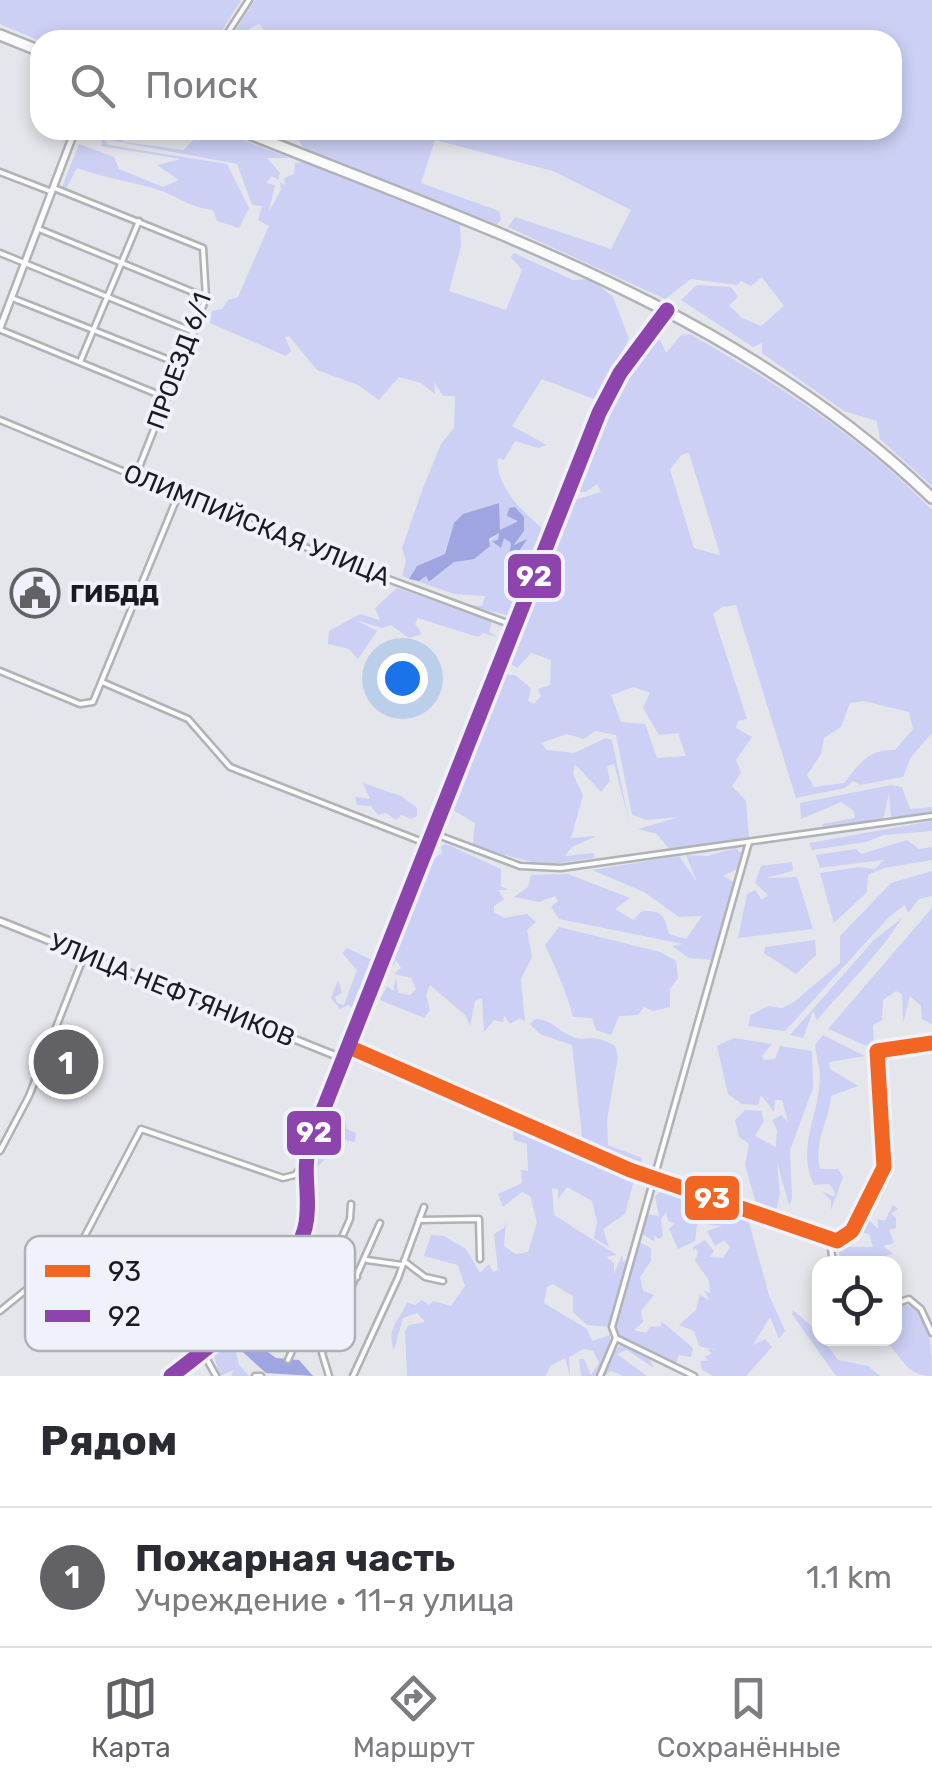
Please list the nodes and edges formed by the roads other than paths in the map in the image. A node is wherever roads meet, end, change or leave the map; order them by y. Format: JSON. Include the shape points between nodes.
{"nodes":[{"id":1,"x":248,"y":0,"type":"edge"},
{"id":2,"x":229,"y":30,"type":"edge"},
{"id":3,"x":0,"y":35,"type":"edge"},
{"id":4,"x":30,"y":47,"type":"edge"},
{"id":5,"x":72,"y":140,"type":"edge"},
{"id":6,"x":265,"y":140,"type":"edge"},
{"id":7,"x":0,"y":172,"type":"edge"},
{"id":8,"x":53,"y":190,"type":"junction"},
{"id":9,"x":139,"y":220,"type":"junction"},
{"id":10,"x":39,"y":229,"type":"junction"},
{"id":11,"x":0,"y":253,"type":"edge"},
{"id":12,"x":25,"y":263,"type":"junction"},
{"id":13,"x":122,"y":264,"type":"junction"},
{"id":14,"x":109,"y":296,"type":"junction"},
{"id":15,"x":12,"y":298,"type":"junction"},
{"id":16,"x":206,"y":298,"type":"junction"},
{"id":17,"x":667,"y":310,"type":"junction"},
{"id":18,"x":0,"y":329,"type":"edge"},
{"id":19,"x":95,"y":330,"type":"junction"},
{"id":20,"x":194,"y":332,"type":"junction"},
{"id":21,"x":80,"y":362,"type":"junction"},
{"id":22,"x":182,"y":364,"type":"junction"},
{"id":23,"x":167,"y":398,"type":"junction"},
{"id":24,"x":0,"y":420,"type":"edge"},
{"id":25,"x":136,"y":475,"type":"junction"},
{"id":26,"x":179,"y":493,"type":"junction"},
{"id":27,"x":932,"y":498,"type":"edge"},
{"id":28,"x":516,"y":626,"type":"junction"},
{"id":29,"x":0,"y":672,"type":"edge"},
{"id":30,"x":102,"y":682,"type":"junction"},
{"id":31,"x":932,"y":816,"type":"edge"},
{"id":32,"x":435,"y":834,"type":"junction"},
{"id":33,"x":750,"y":842,"type":"junction"},
{"id":34,"x":431,"y":846,"type":"junction"},
{"id":35,"x":0,"y":921,"type":"edge"},
{"id":36,"x":84,"y":956,"type":"junction"},
{"id":37,"x":932,"y":1044,"type":"edge"},
{"id":38,"x":350,"y":1047,"type":"junction"},
{"id":39,"x":344,"y":1059,"type":"junction"},
{"id":40,"x":0,"y":1151,"type":"edge"},
{"id":41,"x":306,"y":1161,"type":"junction"},
{"id":42,"x":654,"y":1179,"type":"junction"},
{"id":43,"x":351,"y":1204,"type":"dead end"},
{"id":44,"x":424,"y":1208,"type":"dead end"},
{"id":45,"x":419,"y":1220,"type":"junction"},
{"id":46,"x":380,"y":1223,"type":"dead end"},
{"id":47,"x":84,"y":1236,"type":"edge"},
{"id":48,"x":300,"y":1236,"type":"edge"},
{"id":49,"x":343,"y":1236,"type":"edge"},
{"id":50,"x":830,"y":1240,"type":"junction"},
{"id":51,"x":833,"y":1256,"type":"edge"},
{"id":52,"x":480,"y":1259,"type":"dead end"},
{"id":53,"x":367,"y":1260,"type":"junction"},
{"id":54,"x":403,"y":1264,"type":"junction"},
{"id":55,"x":357,"y":1278,"type":"joint"},
{"id":56,"x":355,"y":1282,"type":"edge"},
{"id":57,"x":442,"y":1282,"type":"dead end"},
{"id":58,"x":25,"y":1291,"type":"edge"},
{"id":59,"x":902,"y":1301,"type":"edge"},
{"id":60,"x":0,"y":1312,"type":"edge"},
{"id":61,"x":932,"y":1333,"type":"edge"},
{"id":62,"x":616,"y":1338,"type":"junction"},
{"id":63,"x":205,"y":1351,"type":"edge"},
{"id":64,"x":292,"y":1351,"type":"edge"},
{"id":65,"x":323,"y":1351,"type":"edge"},
{"id":66,"x":203,"y":1353,"type":"junction"},
{"id":67,"x":288,"y":1360,"type":"dead end"},
{"id":68,"x":171,"y":1376,"type":"edge"},
{"id":69,"x":216,"y":1376,"type":"edge"},
{"id":70,"x":329,"y":1376,"type":"edge"},
{"id":71,"x":353,"y":1376,"type":"edge"},
{"id":72,"x":600,"y":1376,"type":"edge"},
{"id":73,"x":694,"y":1376,"type":"edge"}],
"edges":[{"from":1,"to":2,"type":"street"},
{"from":3,"to":4,"type":"highway"},
{"from":5,"to":8,"type":"street"},
{"from":6,"to":17,"type":"highway","via":[[578,266]]},
{"from":7,"to":8,"type":"street"},
{"from":8,"to":9,"type":"street"},
{"from":8,"to":10,"type":"street"},
{"from":9,"to":13,"type":"street"},
{"from":9,"to":16,"type":"street","name":"ПРОЕЗД 6/1","via":[[202,246]]},
{"from":10,"to":12,"type":"street"},
{"from":10,"to":13,"type":"street"},
{"from":11,"to":12,"type":"street"},
{"from":12,"to":14,"type":"street"},
{"from":12,"to":15,"type":"street"},
{"from":13,"to":14,"type":"street"},
{"from":13,"to":16,"type":"street"},
{"from":14,"to":19,"type":"street"},
{"from":14,"to":20,"type":"street"},
{"from":15,"to":18,"type":"street"},
{"from":15,"to":19,"type":"street"},
{"from":16,"to":20,"type":"street","name":"ПРОЕЗД 6/1"},
{"from":17,"to":27,"type":"highway","via":[[802,390]]},
{"from":17,"to":28,"type":"street","via":[[604,403]]},
{"from":18,"to":21,"type":"street"},
{"from":19,"to":21,"type":"street"},
{"from":19,"to":22,"type":"street"},
{"from":20,"to":22,"type":"street","name":"ПРОЕЗД 6/1"},
{"from":21,"to":23,"type":"street"},
{"from":22,"to":23,"type":"street","name":"ПРОЕЗД 6/1"},
{"from":23,"to":25,"type":"street","name":"ПРОЕЗД 6/1"},
{"from":24,"to":25,"type":"street","name":"ОЛИМПИЙСКАЯ УЛИЦА"},
{"from":25,"to":26,"type":"street","name":"ОЛИМПИЙСКАЯ УЛИЦА"},
{"from":26,"to":28,"type":"street","name":"ОЛИМПИЙСКАЯ УЛИЦА","via":[[317,553]]},
{"from":26,"to":30,"type":"street"},
{"from":28,"to":32,"type":"street"},
{"from":29,"to":30,"type":"street","via":[[80,704],[92,704]]},
{"from":30,"to":34,"type":"street","via":[[188,720],[230,767]]},
{"from":31,"to":33,"type":"street"},
{"from":32,"to":33,"type":"street","via":[[504,861],[546,868]]},
{"from":32,"to":34,"type":"street"},
{"from":33,"to":42,"type":"street"},
{"from":34,"to":38,"type":"street"},
{"from":35,"to":36,"type":"street","name":"УЛИЦА НЕФТЯНИКОВ"},
{"from":36,"to":39,"type":"street","name":"УЛИЦА НЕФТЯНИКОВ"},
{"from":36,"to":40,"type":"street","via":[[28,1099]]},
{"from":37,"to":50,"type":"street","via":[[878,1051],[884,1167],[848,1237]]},
{"from":38,"to":39,"type":"street"},
{"from":38,"to":42,"type":"street"},
{"from":39,"to":41,"type":"street"},
{"from":41,"to":47,"type":"street","via":[[295,1175],[280,1177],[141,1130]]},
{"from":41,"to":48,"type":"street","via":[[308,1212]]},
{"from":42,"to":50,"type":"street"},
{"from":42,"to":62,"type":"street","via":[[614,1319]]},
{"from":43,"to":49,"type":"street"},
{"from":44,"to":45,"type":"street"},
{"from":45,"to":52,"type":"street","via":[[479,1220]]},
{"from":45,"to":54,"type":"street"},
{"from":46,"to":53,"type":"street"},
{"from":50,"to":51,"type":"street"},
{"from":53,"to":54,"type":"street"},
{"from":53,"to":55,"type":"street"},
{"from":54,"to":57,"type":"street"},
{"from":54,"to":71,"type":"street"},
{"from":55,"to":56,"type":"street"},
{"from":58,"to":60,"type":"street"},
{"from":59,"to":61,"type":"street","via":[[919,1305]]},
{"from":62,"to":72,"type":"street"},
{"from":62,"to":73,"type":"street"},
{"from":63,"to":66,"type":"street"},
{"from":64,"to":67,"type":"street"},
{"from":65,"to":70,"type":"street"},
{"from":66,"to":68,"type":"street"},
{"from":66,"to":69,"type":"street"}]}
